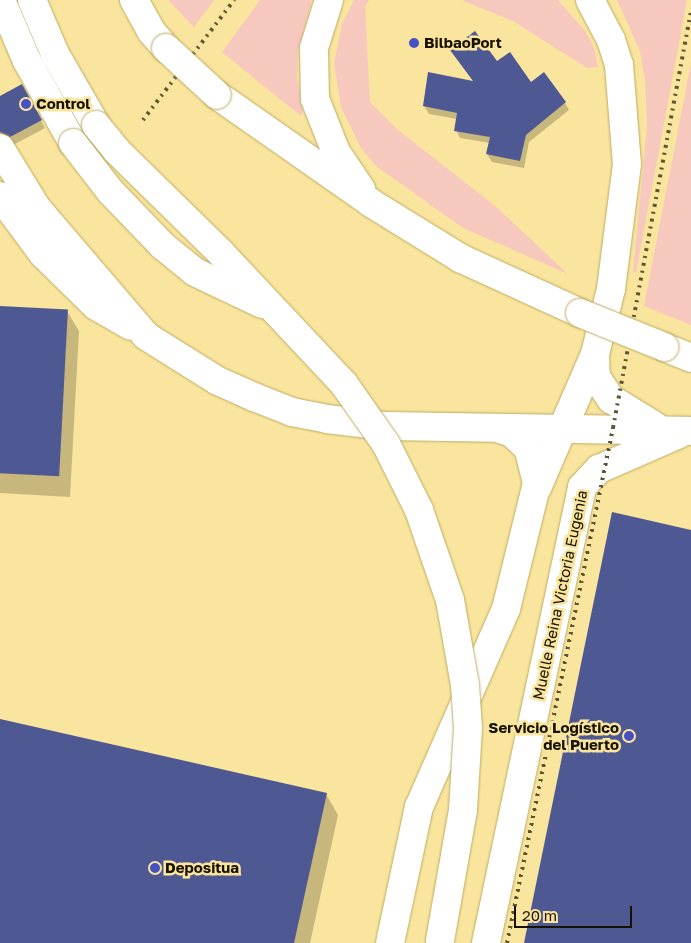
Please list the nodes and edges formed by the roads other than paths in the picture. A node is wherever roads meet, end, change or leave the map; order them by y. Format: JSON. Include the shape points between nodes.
{"nodes":[{"id":1,"x":1,"y":0,"type":"edge"},
{"id":2,"x":32,"y":0,"type":"edge"},
{"id":3,"x":122,"y":0,"type":"edge"},
{"id":4,"x":134,"y":0,"type":"edge"},
{"id":5,"x":329,"y":0,"type":"edge"},
{"id":6,"x":590,"y":0,"type":"edge"},
{"id":7,"x":158,"y":40,"type":"junction"},
{"id":8,"x":0,"y":148,"type":"edge"},
{"id":9,"x":0,"y":196,"type":"edge"},
{"id":10,"x":371,"y":203,"type":"junction"},
{"id":11,"x":275,"y":310,"type":"junction"},
{"id":12,"x":146,"y":336,"type":"junction"},
{"id":13,"x":595,"y":354,"type":"junction"},
{"id":14,"x":691,"y":358,"type":"edge"},
{"id":15,"x":488,"y":427,"type":"junction"},
{"id":16,"x":563,"y":428,"type":"junction"},
{"id":17,"x":664,"y":430,"type":"junction"},
{"id":18,"x":691,"y":432,"type":"edge"},
{"id":19,"x":534,"y":493,"type":"junction"},
{"id":20,"x":440,"y":942,"type":"edge"},
{"id":21,"x":390,"y":943,"type":"edge"},
{"id":22,"x":486,"y":943,"type":"edge"}],
"edges":[{"from":1,"to":11,"type":"street","bridge":true,"via":[[27,61],[73,143],[137,220],[195,272]]},
{"from":2,"to":11,"type":"street","bridge":true,"via":[[55,54],[96,124],[117,151]]},
{"from":3,"to":7,"type":"street"},
{"from":4,"to":7,"type":"street"},
{"from":5,"to":10,"type":"street","via":[[314,48],[315,99],[336,152]]},
{"from":6,"to":13,"type":"street","via":[[611,40],[619,64],[627,164],[612,289]]},
{"from":7,"to":10,"type":"street","bridge":true,"via":[[217,95]]},
{"from":8,"to":12,"type":"street","via":[[36,207]]},
{"from":9,"to":12,"type":"street","via":[[43,254],[96,306]]},
{"from":10,"to":14,"type":"street","bridge":true,"via":[[460,258],[580,313]]},
{"from":11,"to":20,"type":"street","bridge":true,"via":[[344,384],[386,444],[419,510],[450,600],[465,685],[468,728],[463,810]]},
{"from":12,"to":15,"type":"street","via":[[218,380],[292,412],[384,426]]},
{"from":13,"to":16,"type":"street"},
{"from":13,"to":17,"type":"street","via":[[596,377],[611,399]]},
{"from":15,"to":16,"type":"street"},
{"from":15,"to":19,"type":"street","via":[[512,433],[528,448],[536,471]]},
{"from":16,"to":17,"type":"street"},
{"from":16,"to":19,"type":"street"},
{"from":17,"to":18,"type":"street"},
{"from":18,"to":22,"type":"street","name":"Muelle Reina Victoria Eugenia","via":[[599,469],[582,487]]},
{"from":19,"to":21,"type":"street","via":[[506,609],[419,807]]}]}
